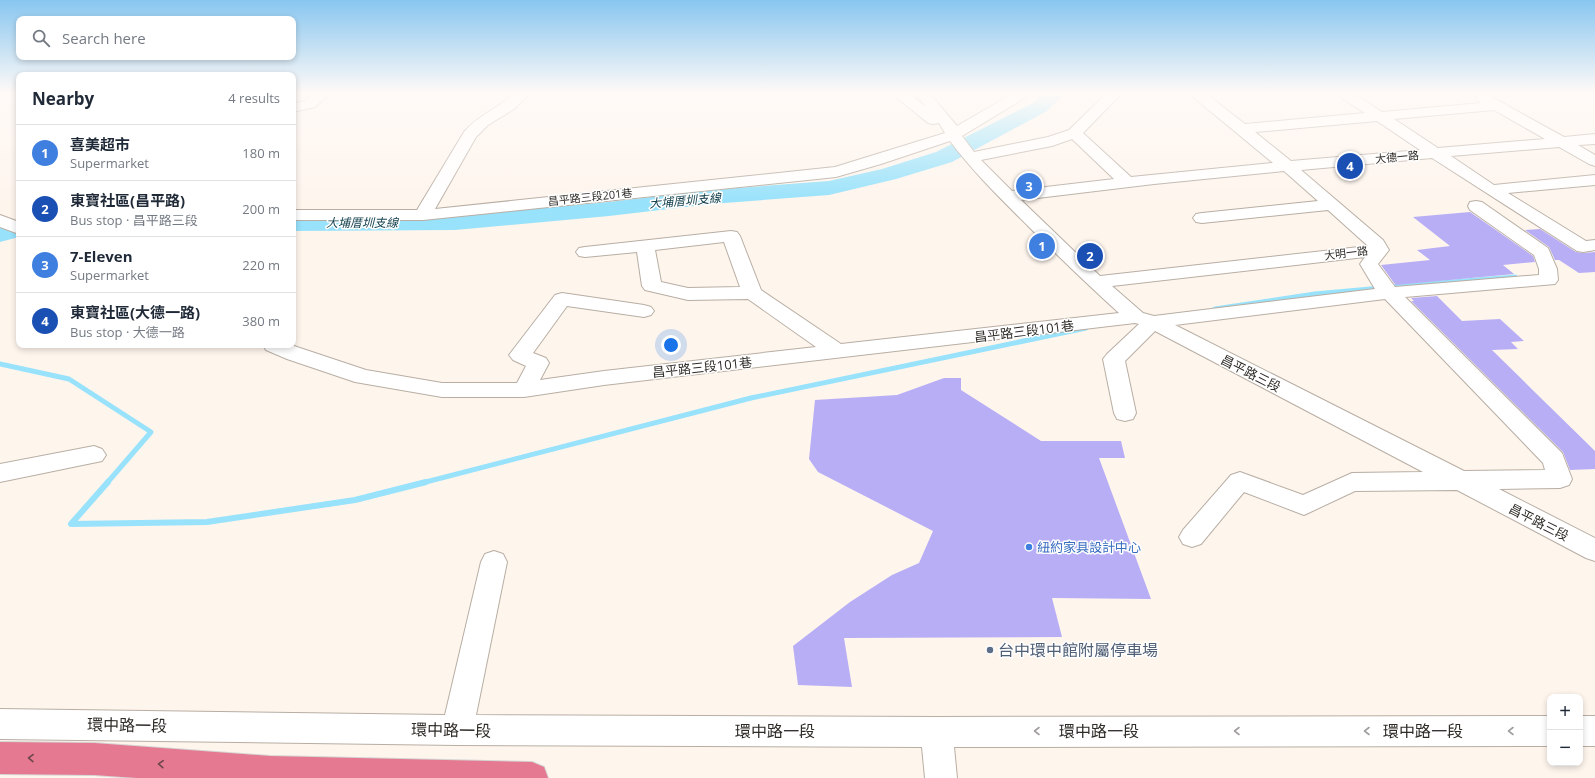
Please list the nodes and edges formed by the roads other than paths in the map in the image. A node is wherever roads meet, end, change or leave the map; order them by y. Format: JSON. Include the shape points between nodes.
{"nodes":[{"id":1,"x":474,"y":129,"type":"edge"},
{"id":2,"x":944,"y":129,"type":"edge"},
{"id":3,"x":951,"y":129,"type":"edge"},
{"id":4,"x":963,"y":129,"type":"edge"},
{"id":5,"x":1078,"y":129,"type":"edge"},
{"id":6,"x":1241,"y":129,"type":"edge"},
{"id":7,"x":1399,"y":129,"type":"edge"},
{"id":8,"x":1538,"y":129,"type":"edge"},
{"id":9,"x":1074,"y":133,"type":"junction"},
{"id":10,"x":954,"y":135,"type":"junction"},
{"id":11,"x":1595,"y":139,"type":"edge"},
{"id":12,"x":1561,"y":142,"type":"junction"},
{"id":13,"x":1436,"y":154,"type":"junction"},
{"id":14,"x":970,"y":158,"type":"junction"},
{"id":15,"x":1595,"y":161,"type":"edge"},
{"id":16,"x":1287,"y":166,"type":"junction"},
{"id":17,"x":1595,"y":180,"type":"edge"},
{"id":18,"x":1127,"y":182,"type":"junction"},
{"id":19,"x":1491,"y":190,"type":"junction"},
{"id":20,"x":1008,"y":197,"type":"junction"},
{"id":21,"x":1332,"y":205,"type":"junction"},
{"id":22,"x":1476,"y":206,"type":"dead end"},
{"id":23,"x":296,"y":215,"type":"edge"},
{"id":24,"x":423,"y":215,"type":"junction"},
{"id":25,"x":1202,"y":218,"type":"dead end"},
{"id":26,"x":645,"y":246,"type":"junction"},
{"id":27,"x":1589,"y":246,"type":"edge"},
{"id":28,"x":1380,"y":250,"type":"junction"},
{"id":29,"x":585,"y":252,"type":"dead end"},
{"id":30,"x":1096,"y":282,"type":"junction"},
{"id":31,"x":752,"y":293,"type":"junction"},
{"id":32,"x":1389,"y":293,"type":"junction"},
{"id":33,"x":644,"y":310,"type":"dead end"},
{"id":34,"x":1145,"y":320,"type":"junction"},
{"id":35,"x":280,"y":348,"type":"edge"},
{"id":36,"x":838,"y":352,"type":"junction"},
{"id":37,"x":524,"y":390,"type":"junction"},
{"id":38,"x":1125,"y":413,"type":"dead end"},
{"id":39,"x":94,"y":455,"type":"dead end"},
{"id":40,"x":0,"y":473,"type":"edge"},
{"id":41,"x":1457,"y":480,"type":"junction"},
{"id":42,"x":1192,"y":537,"type":"dead end"},
{"id":43,"x":1595,"y":550,"type":"edge"},
{"id":44,"x":494,"y":562,"type":"dead end"},
{"id":45,"x":0,"y":724,"type":"edge"},
{"id":46,"x":457,"y":730,"type":"junction"},
{"id":47,"x":1547,"y":731,"type":"edge"},
{"id":48,"x":1583,"y":731,"type":"edge"},
{"id":49,"x":1595,"y":731,"type":"edge"},
{"id":50,"x":936,"y":732,"type":"junction"},
{"id":51,"x":0,"y":758,"type":"edge"},
{"id":52,"x":270,"y":772,"type":"junction"},
{"id":53,"x":193,"y":778,"type":"edge"},
{"id":54,"x":532,"y":778,"type":"edge"},
{"id":55,"x":942,"y":778,"type":"edge"}],
"edges":[{"from":1,"to":24,"type":"street","via":[[468,135]]},
{"from":2,"to":10,"type":"street","name":"昌平路三段"},
{"from":3,"to":10,"type":"street","name":"昌平路三段"},
{"from":4,"to":10,"type":"street","name":"昌平路三段201巷"},
{"from":5,"to":9,"type":"street"},
{"from":6,"to":16,"type":"street","name":"大明一路"},
{"from":7,"to":13,"type":"street"},
{"from":8,"to":12,"type":"street"},
{"from":9,"to":14,"type":"street","via":[[1052,141]]},
{"from":9,"to":18,"type":"street"},
{"from":10,"to":14,"type":"street","name":"昌平路三段"},
{"from":10,"to":24,"type":"street","name":"昌平路三段201巷","via":[[836,172]]},
{"from":11,"to":12,"type":"street","name":"大德一路"},
{"from":12,"to":13,"type":"street","name":"大德一路"},
{"from":12,"to":15,"type":"street"},
{"from":13,"to":16,"type":"street","name":"大德一路"},
{"from":13,"to":19,"type":"street"},
{"from":14,"to":20,"type":"street","name":"昌平路三段"},
{"from":16,"to":18,"type":"street","name":"大德一路"},
{"from":16,"to":21,"type":"street","name":"大明一路"},
{"from":17,"to":19,"type":"street"},
{"from":18,"to":20,"type":"street","name":"大德一路"},
{"from":19,"to":27,"type":"street"},
{"from":20,"to":30,"type":"street","name":"昌平路三段"},
{"from":21,"to":25,"type":"street"},
{"from":21,"to":28,"type":"street","name":"大明一路","via":[[1377,244]]},
{"from":22,"to":32,"type":"street","name":"昌平路三段101巷","via":[[1542,252],[1548,269],[1548,280]]},
{"from":23,"to":24,"type":"street","name":"昌平路三段201巷"},
{"from":26,"to":29,"type":"street"},
{"from":26,"to":31,"type":"street","via":[[652,286],[688,294]]},
{"from":26,"to":31,"type":"street","via":[[731,236]]},
{"from":28,"to":30,"type":"street","name":"大明一路"},
{"from":28,"to":32,"type":"street","via":[[1369,264]]},
{"from":30,"to":34,"type":"street","name":"昌平路三段"},
{"from":31,"to":36,"type":"street"},
{"from":32,"to":34,"type":"street","name":"昌平路三段101巷"},
{"from":32,"to":41,"type":"street","via":[[1554,459],[1560,478]]},
{"from":33,"to":37,"type":"street","via":[[562,299],[520,355],[538,363]]},
{"from":34,"to":36,"type":"street","name":"昌平路三段101巷"},
{"from":34,"to":38,"type":"street","via":[[1114,359]]},
{"from":34,"to":41,"type":"street","name":"昌平路三段"},
{"from":35,"to":37,"type":"street","name":"昌平路三段101巷","via":[[363,377],[442,390]]},
{"from":36,"to":37,"type":"street","name":"昌平路三段101巷","via":[[604,378]]},
{"from":39,"to":40,"type":"street"},
{"from":41,"to":42,"type":"street","via":[[1352,482],[1304,505],[1240,481]]},
{"from":41,"to":43,"type":"street","name":"昌平路三段"},
{"from":44,"to":46,"type":"street"},
{"from":45,"to":46,"type":"street","name":"環中路一段"},
{"from":46,"to":50,"type":"street","name":"環中路一段"},
{"from":47,"to":50,"type":"street","name":"環中路一段","one_way":true},
{"from":48,"to":49,"type":"street"},
{"from":50,"to":55,"type":"street"},
{"from":52,"to":51,"type":"highway","one_way":true,"via":[[94,759]]},
{"from":52,"to":53,"type":"highway"},
{"from":52,"to":54,"type":"highway"}]}
